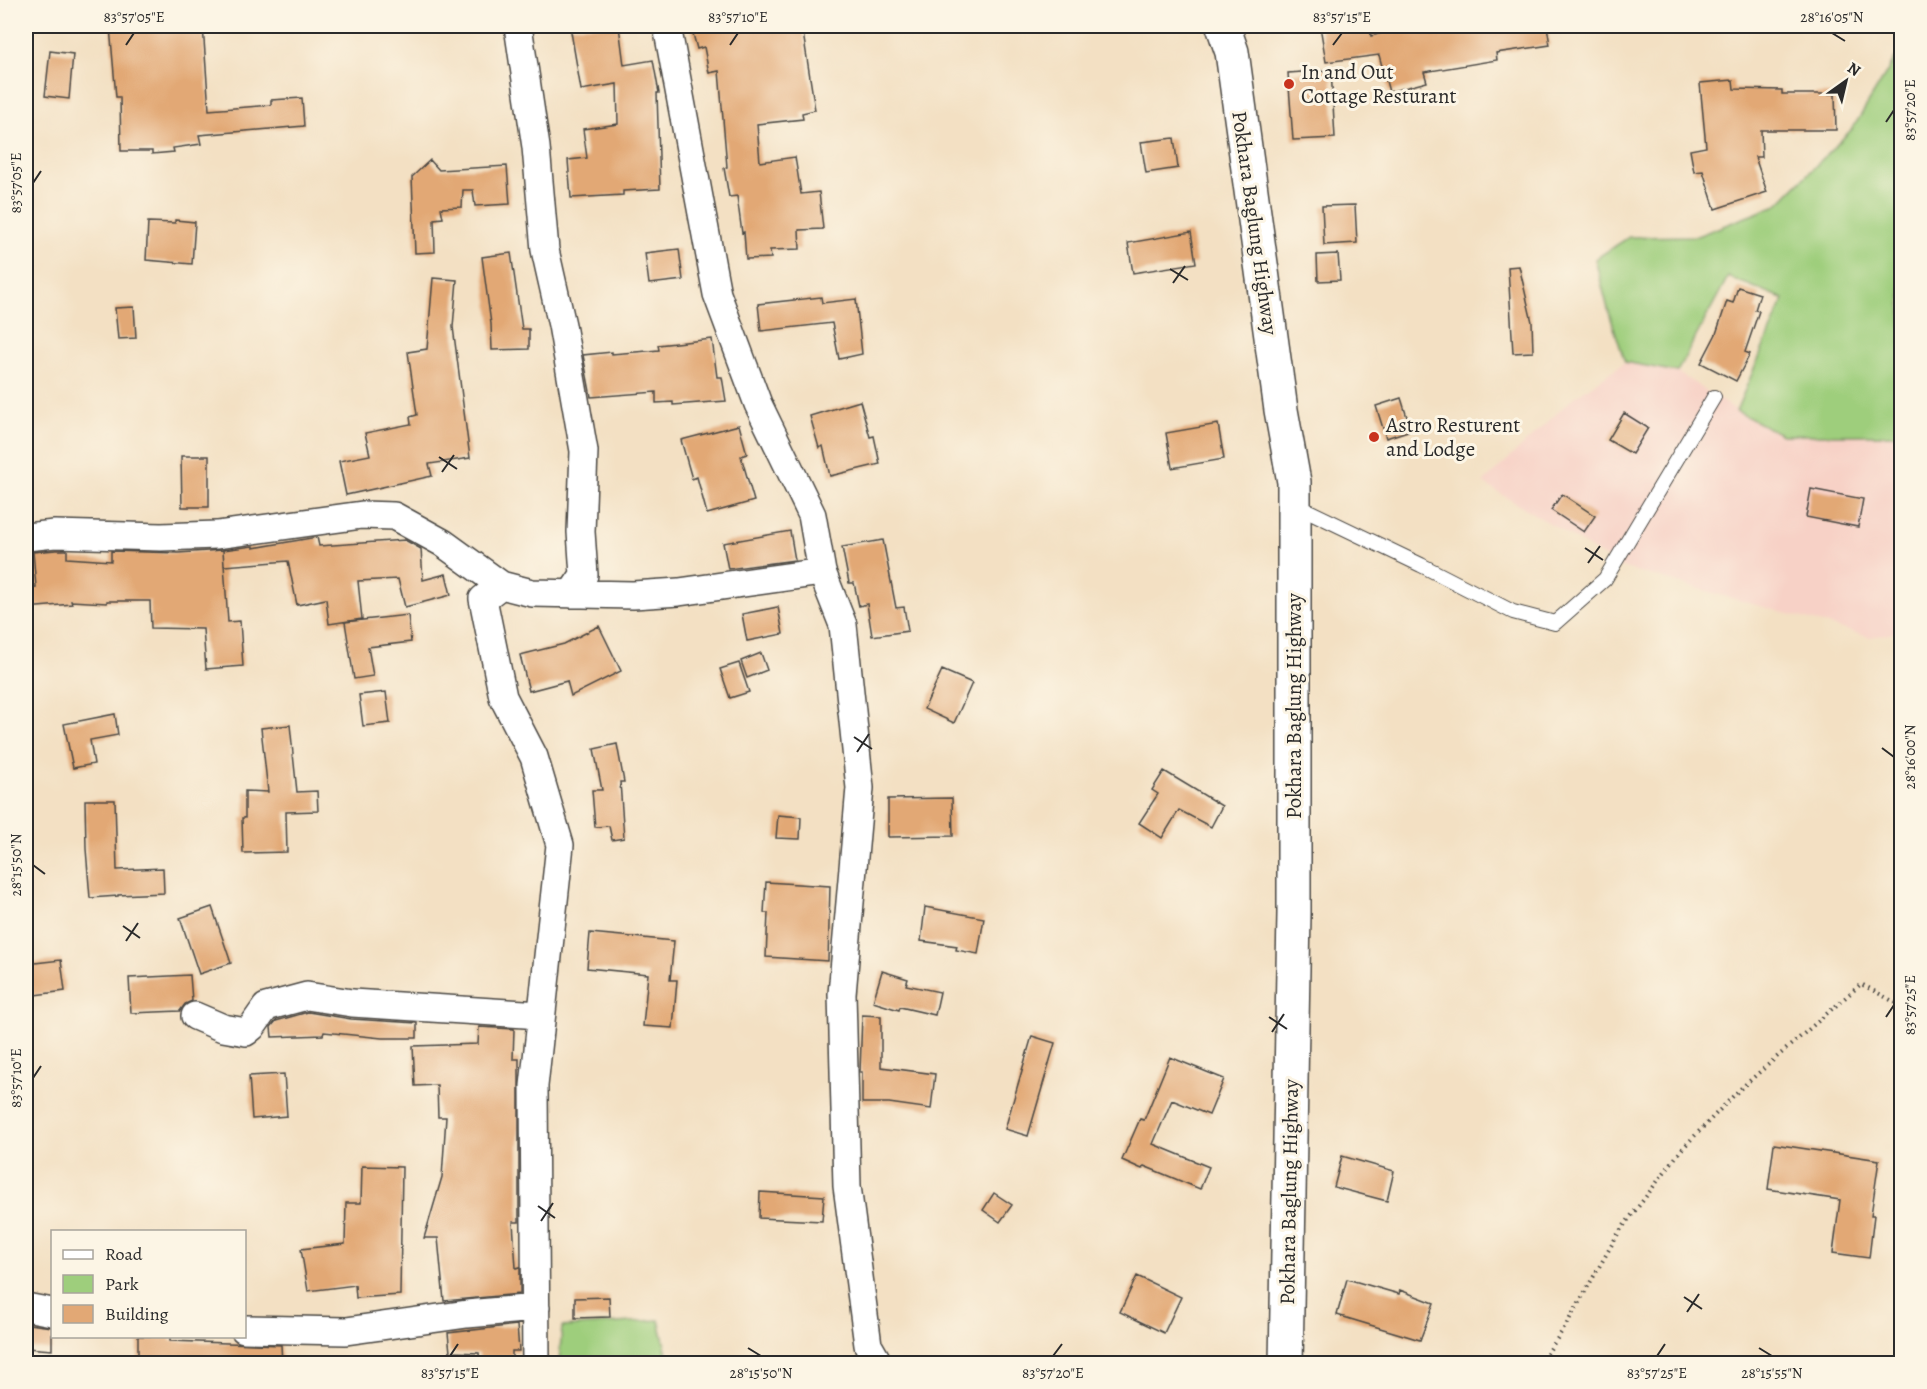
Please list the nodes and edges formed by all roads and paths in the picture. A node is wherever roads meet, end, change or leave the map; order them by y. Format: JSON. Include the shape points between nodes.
{"nodes":[{"id":1,"x":518,"y":26,"type":"edge"},
{"id":2,"x":667,"y":26,"type":"edge"},
{"id":3,"x":1231,"y":34,"type":"edge"},
{"id":4,"x":1714,"y":397,"type":"dead end"},
{"id":5,"x":1294,"y":504,"type":"junction"},
{"id":6,"x":26,"y":537,"type":"edge"},
{"id":7,"x":822,"y":572,"type":"junction"},
{"id":8,"x":501,"y":585,"type":"junction"},
{"id":9,"x":571,"y":594,"type":"junction"},
{"id":10,"x":1902,"y":1006,"type":"edge"},
{"id":11,"x":541,"y":1015,"type":"junction"},
{"id":12,"x":195,"y":1016,"type":"dead end"},
{"id":13,"x":26,"y":1307,"type":"edge"},
{"id":14,"x":537,"y":1308,"type":"junction"},
{"id":15,"x":51,"y":1312,"type":"edge"},
{"id":16,"x":246,"y":1329,"type":"edge"},
{"id":17,"x":536,"y":1364,"type":"edge"},
{"id":18,"x":879,"y":1364,"type":"edge"},
{"id":19,"x":1286,"y":1364,"type":"edge"},
{"id":20,"x":1540,"y":1364,"type":"edge"}],
"edges":[{"from":1,"to":9,"type":"street","via":[[536,147],[545,250],[584,451],[584,575]]},
{"from":2,"to":7,"type":"street","via":[[717,294],[758,404],[812,515]]},
{"from":3,"to":5,"type":"highway","name":"Pokhara Baglung Highway"},
{"from":4,"to":5,"type":"lane","via":[[1605,579],[1555,623],[1513,612]]},
{"from":5,"to":19,"type":"highway","name":"Pokhara Baglung Highway","via":[[1294,913]]},
{"from":6,"to":8,"type":"street","via":[[218,535],[362,515],[394,516],[442,543]]},
{"from":7,"to":9,"type":"street","via":[[679,592]]},
{"from":7,"to":18,"type":"street","via":[[843,625],[860,788],[842,994],[847,1186],[868,1345]]},
{"from":8,"to":9,"type":"street","via":[[532,593]]},
{"from":8,"to":11,"type":"street","via":[[483,599],[503,697],[534,757],[560,845]]},
{"from":10,"to":20,"type":"path","via":[[1861,984],[1739,1090],[1683,1149],[1619,1232]]},
{"from":11,"to":12,"type":"street","via":[[352,1003],[307,996],[266,1007],[246,1032],[223,1028]]},
{"from":11,"to":14,"type":"street","via":[[534,1086]]},
{"from":13,"to":15,"type":"street"},
{"from":14,"to":16,"type":"street","via":[[346,1331]]},
{"from":14,"to":17,"type":"street"}]}
